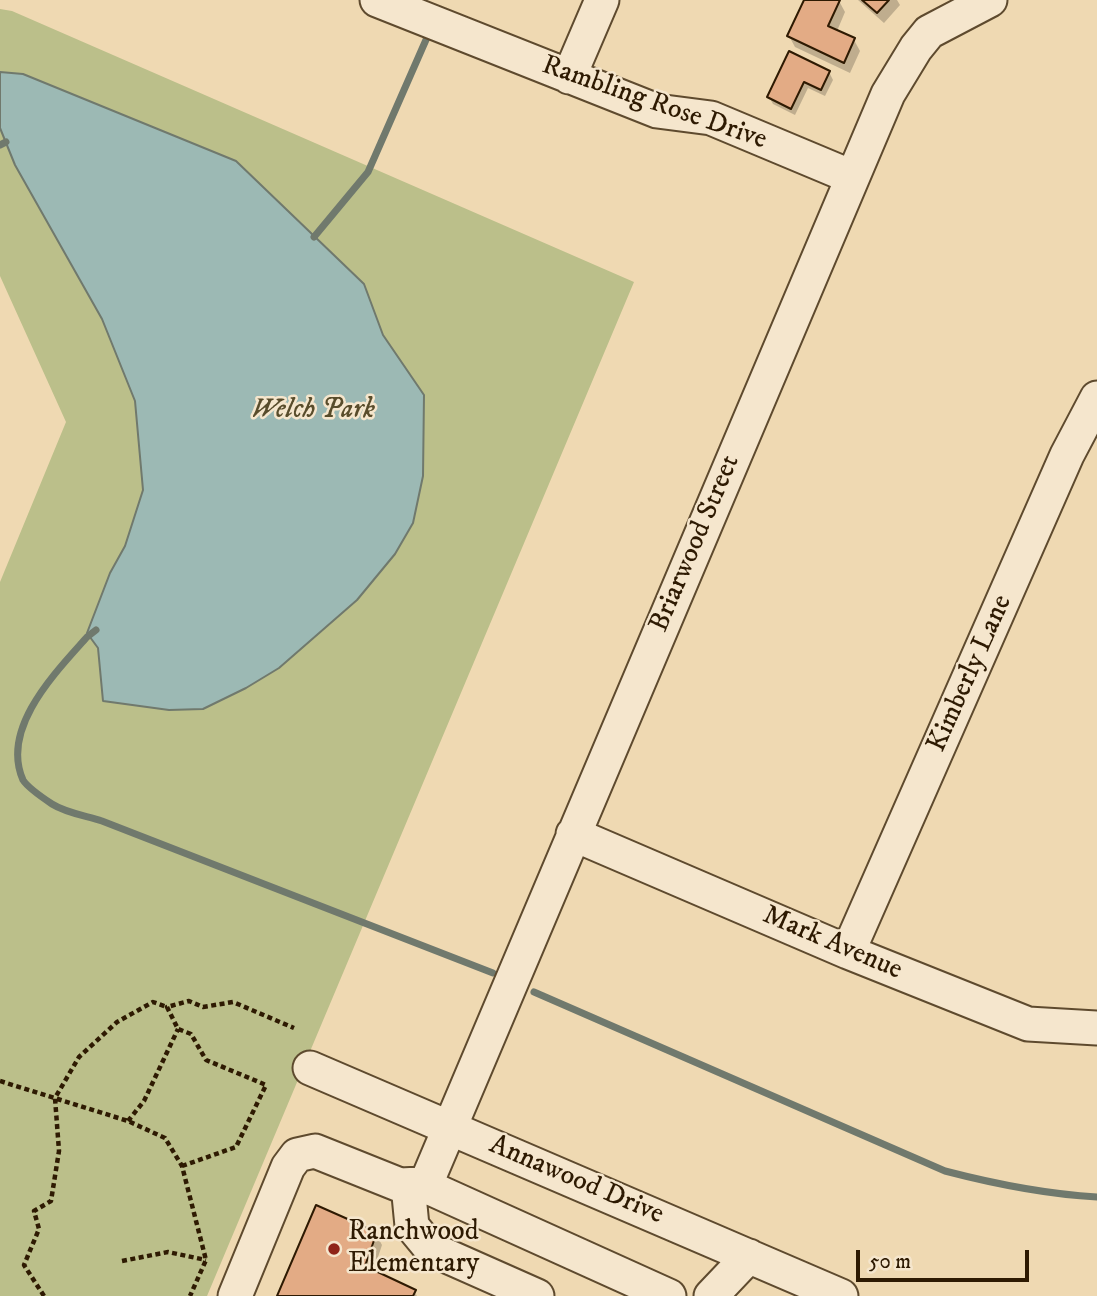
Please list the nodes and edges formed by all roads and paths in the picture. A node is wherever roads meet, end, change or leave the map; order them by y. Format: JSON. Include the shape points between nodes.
{"nodes":[{"id":1,"x":377,"y":0,"type":"edge"},
{"id":2,"x":602,"y":0,"type":"edge"},
{"id":3,"x":990,"y":0,"type":"edge"},
{"id":4,"x":569,"y":77,"type":"junction"},
{"id":5,"x":852,"y":177,"type":"junction"},
{"id":6,"x":1097,"y":398,"type":"edge"},
{"id":7,"x":573,"y":834,"type":"junction"},
{"id":8,"x":848,"y":952,"type":"junction"},
{"id":9,"x":167,"y":1007,"type":"junction"},
{"id":10,"x":294,"y":1028,"type":"dead end"},
{"id":11,"x":1097,"y":1028,"type":"edge"},
{"id":12,"x":178,"y":1029,"type":"junction"},
{"id":13,"x":310,"y":1068,"type":"dead end"},
{"id":14,"x":0,"y":1081,"type":"edge"},
{"id":15,"x":55,"y":1098,"type":"junction"},
{"id":16,"x":128,"y":1121,"type":"junction"},
{"id":17,"x":450,"y":1127,"type":"junction"},
{"id":18,"x":182,"y":1166,"type":"junction"},
{"id":19,"x":414,"y":1185,"type":"junction"},
{"id":20,"x":749,"y":1256,"type":"junction"},
{"id":21,"x":206,"y":1260,"type":"junction"},
{"id":22,"x":122,"y":1261,"type":"dead end"},
{"id":23,"x":44,"y":1296,"type":"edge"},
{"id":24,"x":190,"y":1296,"type":"edge"},
{"id":25,"x":235,"y":1296,"type":"edge"},
{"id":26,"x":537,"y":1296,"type":"edge"},
{"id":27,"x":669,"y":1296,"type":"edge"},
{"id":28,"x":711,"y":1296,"type":"edge"},
{"id":29,"x":841,"y":1296,"type":"edge"}],
"edges":[{"from":1,"to":4,"type":"street","name":"Rambling Rose Drive"},
{"from":2,"to":4,"type":"street"},
{"from":3,"to":5,"type":"street","name":"Briarwood Street","via":[[929,32],[915,48],[888,94]]},
{"from":4,"to":5,"type":"street","name":"Rambling Rose Drive","via":[[657,111],[711,118]]},
{"from":5,"to":7,"type":"street","name":"Briarwood Street"},
{"from":6,"to":8,"type":"street","name":"Kimberly Lane","via":[[1067,454]]},
{"from":7,"to":8,"type":"street","name":"Mark Avenue"},
{"from":7,"to":17,"type":"street","name":"Briarwood Street"},
{"from":8,"to":11,"type":"street","name":"Mark Avenue","via":[[1028,1024]]},
{"from":9,"to":10,"type":"path","via":[[233,1002]]},
{"from":9,"to":12,"type":"path"},
{"from":9,"to":15,"type":"path","via":[[153,1002],[117,1022],[79,1057]]},
{"from":12,"to":16,"type":"path","via":[[144,1101]]},
{"from":12,"to":18,"type":"path","via":[[191,1034],[206,1060],[265,1085],[236,1147]]},
{"from":13,"to":17,"type":"street","name":"Annawood Drive"},
{"from":14,"to":15,"type":"path"},
{"from":15,"to":16,"type":"path"},
{"from":15,"to":23,"type":"path","via":[[59,1151],[51,1201],[34,1211],[39,1229],[24,1265]]},
{"from":16,"to":18,"type":"path","via":[[165,1138]]},
{"from":17,"to":19,"type":"street","name":"Briarwood Street","via":[[428,1179]]},
{"from":17,"to":20,"type":"street","name":"Annawood Drive"},
{"from":18,"to":21,"type":"path"},
{"from":19,"to":25,"type":"street","via":[[400,1185],[315,1151],[297,1155]]},
{"from":19,"to":26,"type":"street","via":[[412,1226],[431,1249]]},
{"from":19,"to":27,"type":"street"},
{"from":20,"to":28,"type":"street"},
{"from":20,"to":29,"type":"street","name":"Annawood Drive"},
{"from":21,"to":22,"type":"path","via":[[168,1252]]},
{"from":21,"to":24,"type":"path"}]}
